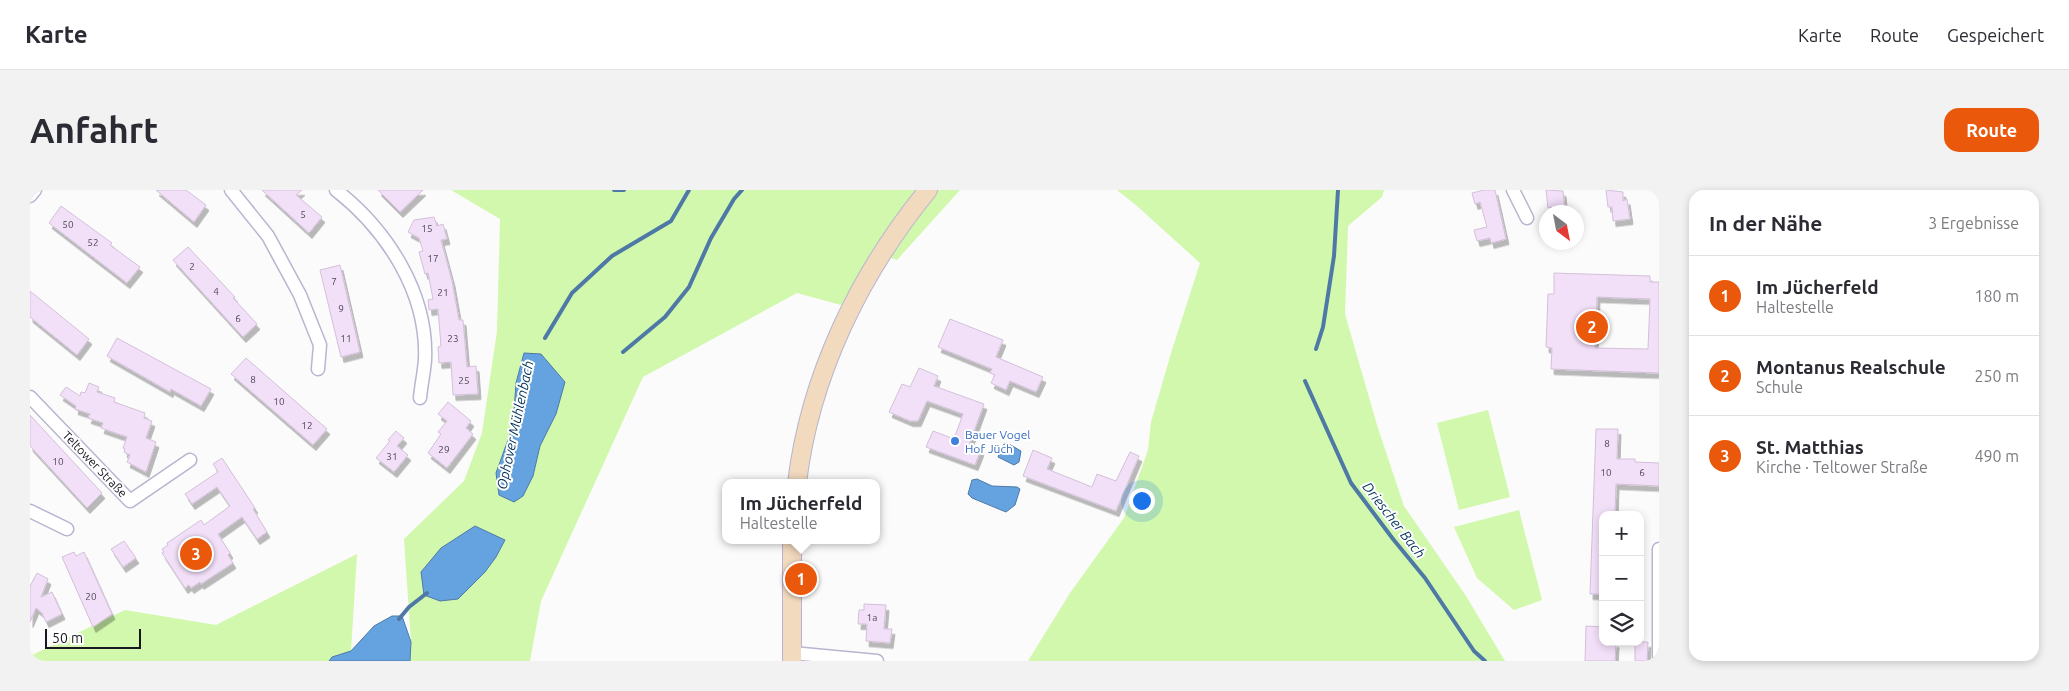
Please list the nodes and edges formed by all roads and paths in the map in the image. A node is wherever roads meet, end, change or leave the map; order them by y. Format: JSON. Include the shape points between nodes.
{"nodes":[{"id":1,"x":35,"y":190,"type":"edge"},
{"id":2,"x":231,"y":190,"type":"edge"},
{"id":3,"x":336,"y":190,"type":"edge"},
{"id":4,"x":928,"y":190,"type":"edge"},
{"id":5,"x":1512,"y":190,"type":"edge"},
{"id":6,"x":30,"y":196,"type":"edge"},
{"id":7,"x":1527,"y":218,"type":"dead end"},
{"id":8,"x":318,"y":369,"type":"dead end"},
{"id":9,"x":30,"y":397,"type":"edge"},
{"id":10,"x":420,"y":398,"type":"dead end"},
{"id":11,"x":190,"y":460,"type":"dead end"},
{"id":12,"x":797,"y":479,"type":"edge"},
{"id":13,"x":30,"y":511,"type":"edge"},
{"id":14,"x":67,"y":529,"type":"dead end"},
{"id":15,"x":792,"y":544,"type":"edge"},
{"id":16,"x":1659,"y":550,"type":"edge"},
{"id":17,"x":1659,"y":656,"type":"edge"},
{"id":18,"x":792,"y":657,"type":"edge"},
{"id":19,"x":877,"y":661,"type":"edge"}],
"edges":[{"from":1,"to":6,"type":"street"},
{"from":2,"to":8,"type":"street","via":[[268,236],[300,295],[320,345]]},
{"from":3,"to":10,"type":"street","via":[[383,236],[413,292],[422,325],[425,359]]},
{"from":4,"to":12,"type":"street","via":[[879,255],[841,329],[818,389],[800,453]]},
{"from":5,"to":7,"type":"street"},
{"from":9,"to":11,"type":"street","name":"Teltower Straße","via":[[130,501]]},
{"from":13,"to":14,"type":"street"},
{"from":15,"to":18,"type":"street"},
{"from":16,"to":17,"type":"street"},
{"from":18,"to":19,"type":"street"}]}
